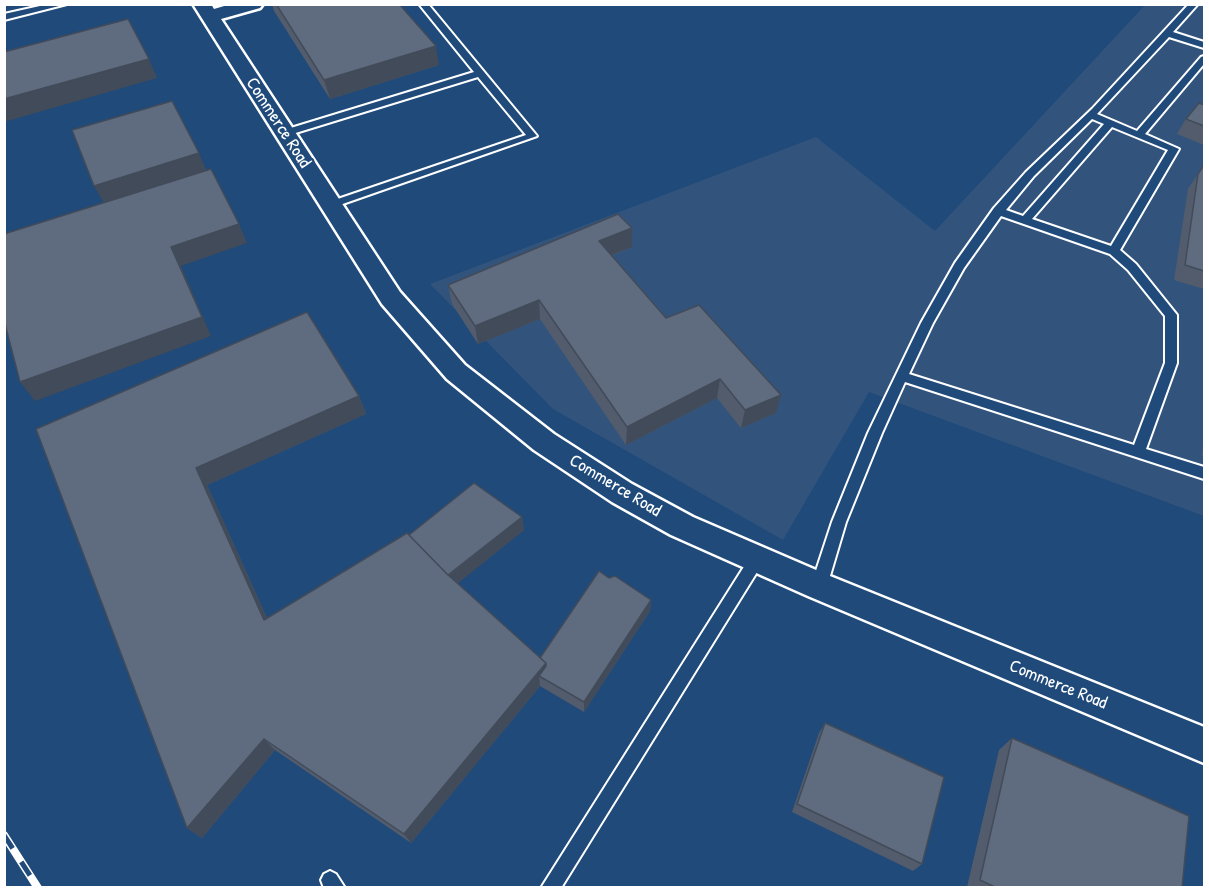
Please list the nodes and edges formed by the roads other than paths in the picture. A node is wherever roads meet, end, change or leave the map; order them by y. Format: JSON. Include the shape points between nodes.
{"nodes":[{"id":1,"x":63,"y":4,"type":"edge"},
{"id":2,"x":254,"y":4,"type":"edge"},
{"id":3,"x":1194,"y":4,"type":"edge"},
{"id":4,"x":426,"y":5,"type":"edge"},
{"id":5,"x":206,"y":10,"type":"edge"},
{"id":6,"x":4,"y":17,"type":"edge"},
{"id":7,"x":1167,"y":33,"type":"junction"},
{"id":8,"x":1204,"y":45,"type":"edge"},
{"id":9,"x":1204,"y":59,"type":"edge"},
{"id":10,"x":480,"y":72,"type":"junction"},
{"id":11,"x":1090,"y":115,"type":"junction"},
{"id":12,"x":1110,"y":123,"type":"junction"},
{"id":13,"x":285,"y":133,"type":"junction"},
{"id":14,"x":1139,"y":135,"type":"junction"},
{"id":15,"x":330,"y":204,"type":"junction"},
{"id":16,"x":998,"y":211,"type":"junction"},
{"id":17,"x":1025,"y":220,"type":"junction"},
{"id":18,"x":1114,"y":250,"type":"junction"},
{"id":19,"x":902,"y":376,"type":"junction"},
{"id":20,"x":1138,"y":451,"type":"junction"},
{"id":21,"x":1204,"y":472,"type":"edge"},
{"id":22,"x":757,"y":559,"type":"junction"},
{"id":23,"x":819,"y":586,"type":"junction"},
{"id":24,"x":1204,"y":745,"type":"edge"},
{"id":25,"x":550,"y":888,"type":"edge"}],
"edges":[{"from":1,"to":6,"type":"lane"},
{"from":2,"to":5,"type":"street"},
{"from":3,"to":7,"type":"lane"},
{"from":4,"to":10,"type":"lane"},
{"from":5,"to":13,"type":"street","name":"Commerce Road"},
{"from":7,"to":8,"type":"lane"},
{"from":7,"to":11,"type":"lane"},
{"from":9,"to":14,"type":"lane"},
{"from":10,"to":13,"type":"lane"},
{"from":10,"to":15,"type":"lane","via":[[532,136]]},
{"from":11,"to":12,"type":"lane"},
{"from":11,"to":16,"type":"lane"},
{"from":12,"to":14,"type":"lane"},
{"from":12,"to":17,"type":"lane"},
{"from":13,"to":15,"type":"street","name":"Commerce Road"},
{"from":14,"to":18,"type":"lane","via":[[1174,149]]},
{"from":15,"to":22,"type":"street","name":"Commerce Road","via":[[391,298],[456,372],[485,397],[622,493],[682,526]]},
{"from":16,"to":17,"type":"lane"},
{"from":16,"to":19,"type":"lane","via":[[959,266]]},
{"from":17,"to":18,"type":"lane"},
{"from":18,"to":20,"type":"lane","via":[[1171,315],[1171,363]]},
{"from":19,"to":20,"type":"lane"},
{"from":19,"to":23,"type":"lane","via":[[839,522]]},
{"from":20,"to":21,"type":"lane"},
{"from":22,"to":23,"type":"street","name":"Commerce Road"},
{"from":22,"to":25,"type":"lane"},
{"from":23,"to":24,"type":"street","name":"Commerce Road"}]}
